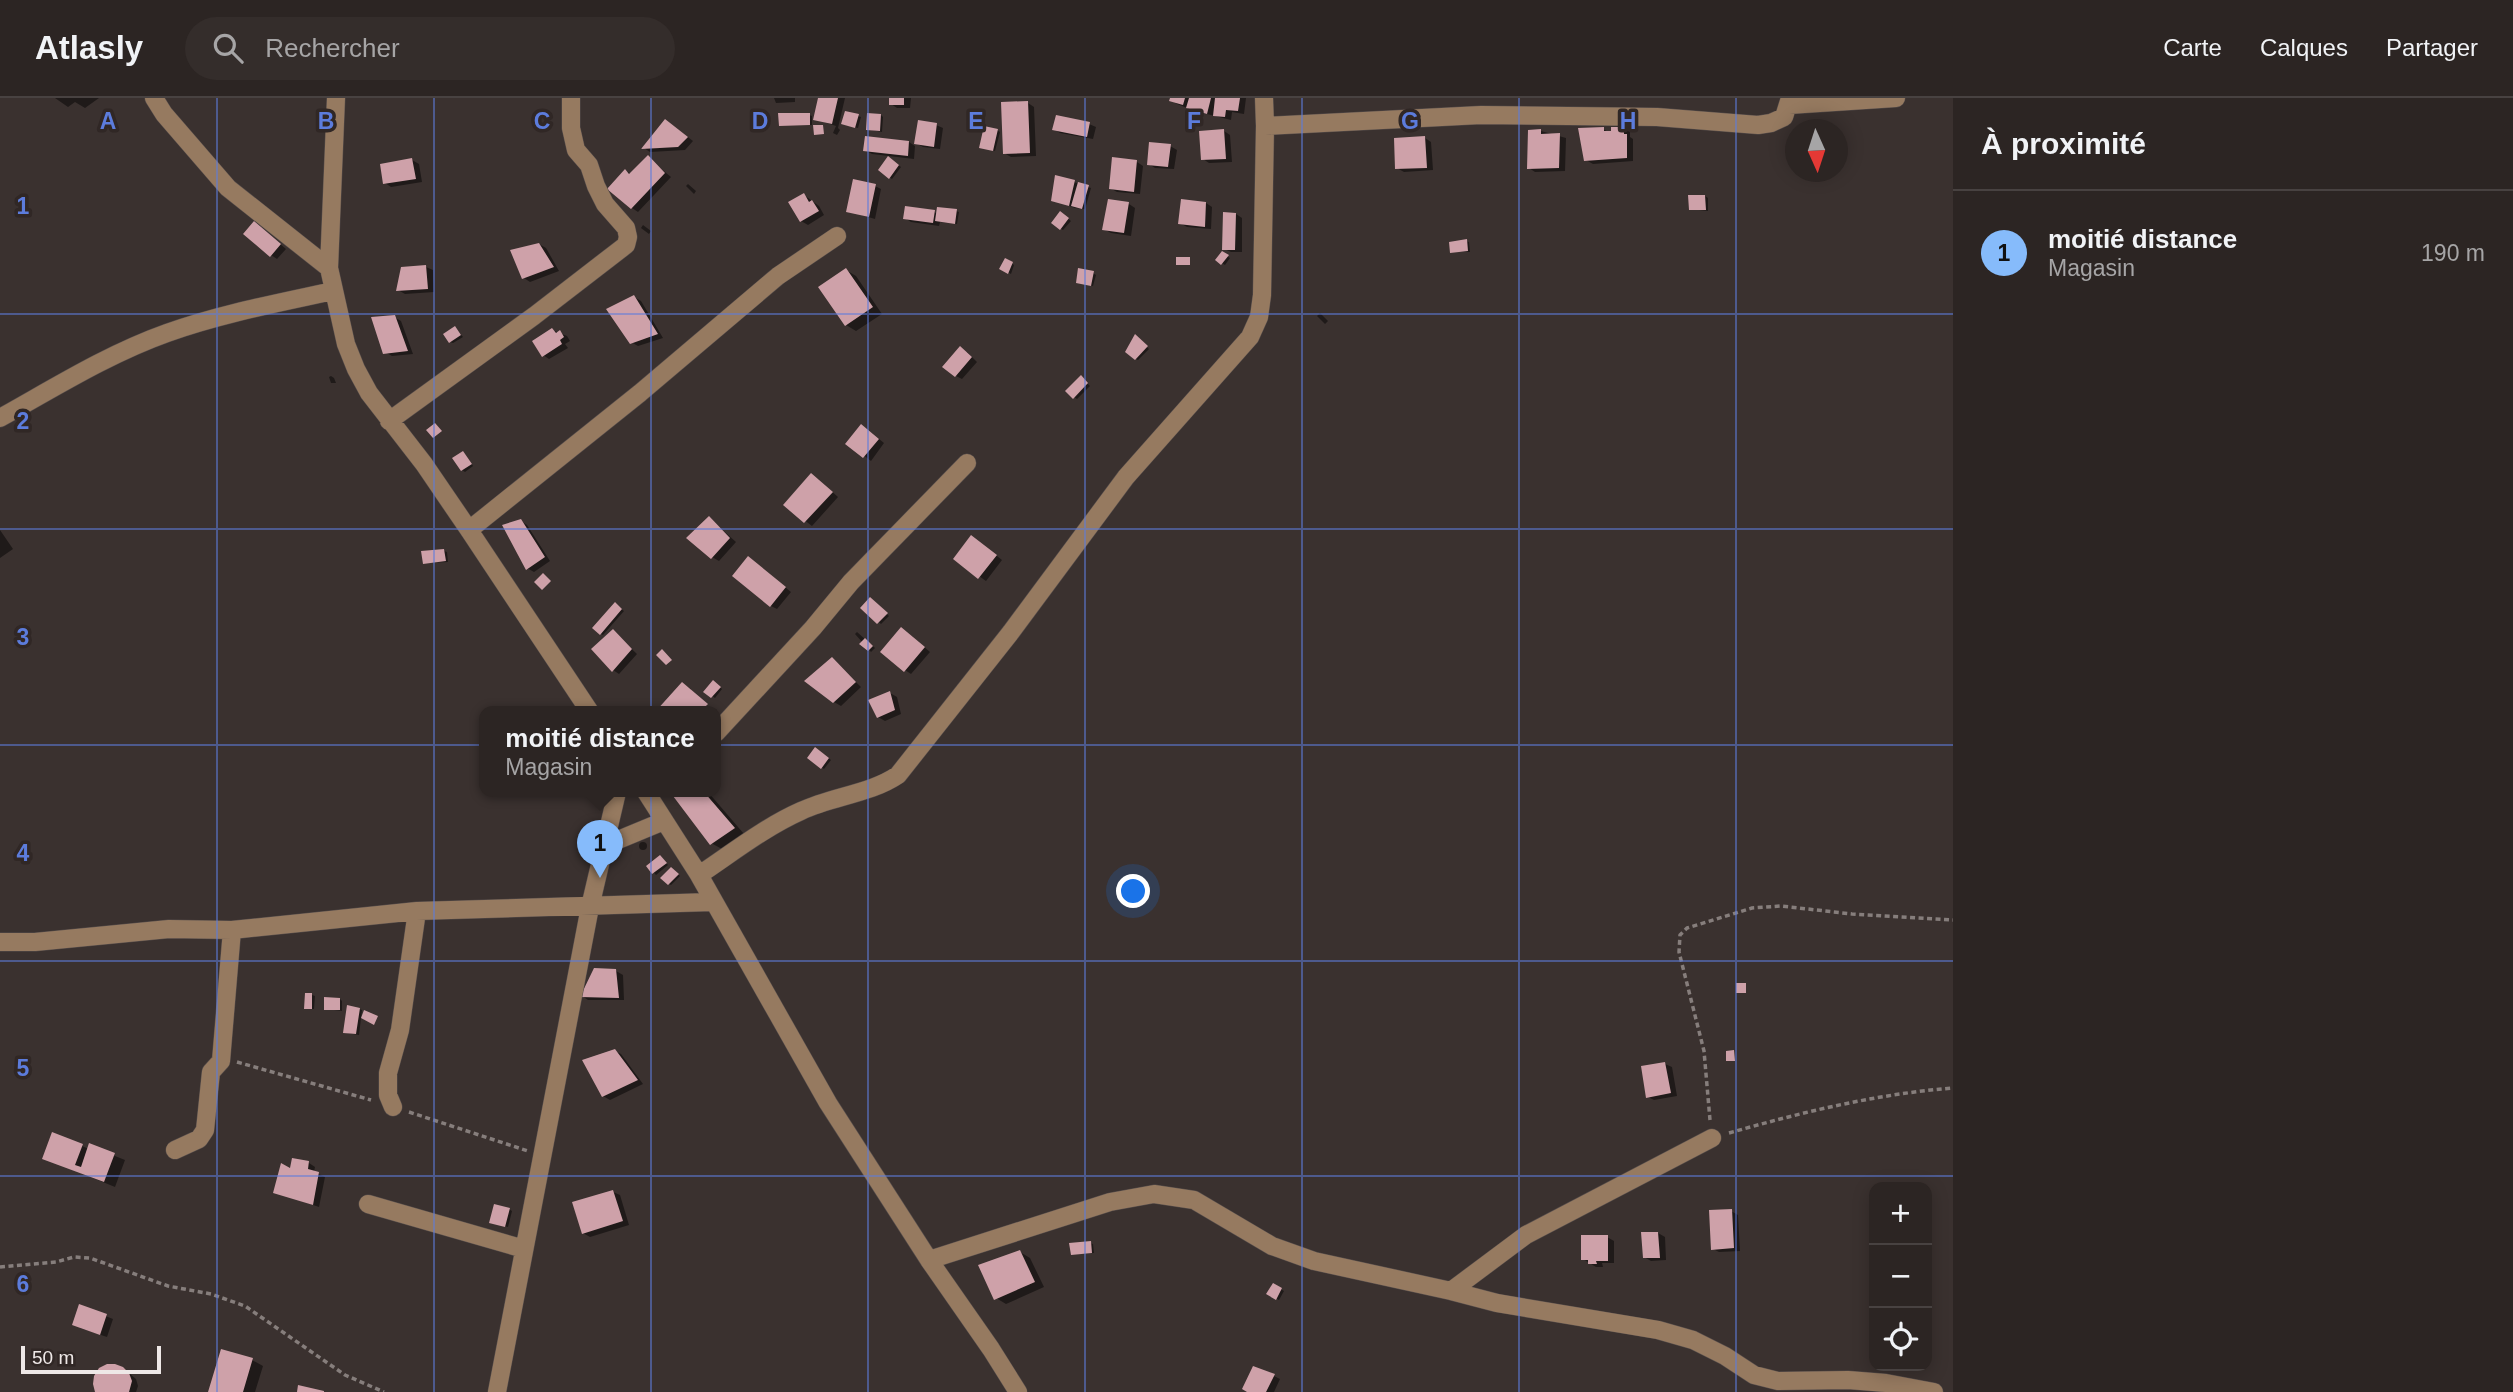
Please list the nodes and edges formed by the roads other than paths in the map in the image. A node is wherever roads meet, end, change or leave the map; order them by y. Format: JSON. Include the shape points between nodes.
{"nodes":[{"id":1,"x":154,"y":98,"type":"edge"},
{"id":2,"x":337,"y":98,"type":"edge"},
{"id":3,"x":571,"y":98,"type":"edge"},
{"id":4,"x":1264,"y":98,"type":"edge"},
{"id":5,"x":1896,"y":98,"type":"edge"},
{"id":6,"x":1789,"y":102,"type":"edge"},
{"id":7,"x":1265,"y":126,"type":"junction"},
{"id":8,"x":837,"y":236,"type":"dead end"},
{"id":9,"x":329,"y":268,"type":"junction"},
{"id":10,"x":333,"y":291,"type":"junction"},
{"id":11,"x":0,"y":418,"type":"edge"},
{"id":12,"x":389,"y":421,"type":"junction"},
{"id":13,"x":967,"y":463,"type":"dead end"},
{"id":14,"x":469,"y":530,"type":"junction"},
{"id":15,"x":586,"y":706,"type":"edge"},
{"id":16,"x":721,"y":728,"type":"edge"},
{"id":17,"x":616,"y":797,"type":"edge"},
{"id":18,"x":649,"y":797,"type":"edge"},
{"id":19,"x":664,"y":821,"type":"junction"},
{"id":20,"x":606,"y":845,"type":"junction"},
{"id":21,"x":699,"y":875,"type":"junction"},
{"id":22,"x":712,"y":902,"type":"junction"},
{"id":23,"x":590,"y":907,"type":"junction"},
{"id":24,"x":417,"y":912,"type":"junction"},
{"id":25,"x":232,"y":930,"type":"junction"},
{"id":26,"x":0,"y":942,"type":"edge"},
{"id":27,"x":393,"y":1107,"type":"dead end"},
{"id":28,"x":1713,"y":1138,"type":"road end"},
{"id":29,"x":175,"y":1150,"type":"dead end"},
{"id":30,"x":368,"y":1204,"type":"dead end"},
{"id":31,"x":524,"y":1249,"type":"junction"},
{"id":32,"x":929,"y":1260,"type":"junction"},
{"id":33,"x":1451,"y":1290,"type":"junction"},
{"id":34,"x":497,"y":1392,"type":"edge"},
{"id":35,"x":1018,"y":1392,"type":"edge"},
{"id":36,"x":1934,"y":1392,"type":"edge"}],
"edges":[{"from":1,"to":9,"type":"street","via":[[228,188]]},
{"from":2,"to":9,"type":"street"},
{"from":3,"to":12,"type":"street","via":[[576,150],[589,165],[606,204],[626,228],[626,244]]},
{"from":4,"to":7,"type":"street"},
{"from":5,"to":6,"type":"street"},
{"from":6,"to":7,"type":"street","via":[[1784,117],[1758,125],[1657,117],[1481,116]]},
{"from":7,"to":21,"type":"street","via":[[1262,295],[1250,337],[1126,477],[898,775],[884,785],[801,810]]},
{"from":8,"to":14,"type":"street","via":[[778,276]]},
{"from":9,"to":10,"type":"street"},
{"from":10,"to":11,"type":"street","via":[[166,333]]},
{"from":10,"to":12,"type":"street","via":[[356,369]]},
{"from":12,"to":14,"type":"street"},
{"from":13,"to":16,"type":"street","via":[[851,582]]},
{"from":14,"to":15,"type":"street"},
{"from":17,"to":20,"type":"street"},
{"from":18,"to":19,"type":"street"},
{"from":19,"to":20,"type":"street"},
{"from":19,"to":21,"type":"street"},
{"from":20,"to":23,"type":"street"},
{"from":21,"to":22,"type":"street"},
{"from":22,"to":23,"type":"street"},
{"from":22,"to":32,"type":"street","via":[[828,1103]]},
{"from":23,"to":24,"type":"street"},
{"from":23,"to":31,"type":"street"},
{"from":24,"to":25,"type":"street"},
{"from":24,"to":27,"type":"street","via":[[400,1030],[388,1073]]},
{"from":25,"to":26,"type":"street","via":[[169,929]]},
{"from":25,"to":29,"type":"street","via":[[220,1061],[211,1072],[205,1130],[199,1139]]},
{"from":28,"to":33,"type":"street","via":[[1526,1234]]},
{"from":30,"to":31,"type":"street"},
{"from":31,"to":34,"type":"street"},
{"from":32,"to":33,"type":"street","via":[[1110,1202],[1154,1194],[1194,1200],[1272,1246],[1314,1261]]},
{"from":32,"to":35,"type":"street"},
{"from":33,"to":36,"type":"street","via":[[1693,1340],[1754,1375],[1778,1381],[1848,1380]]}]}
